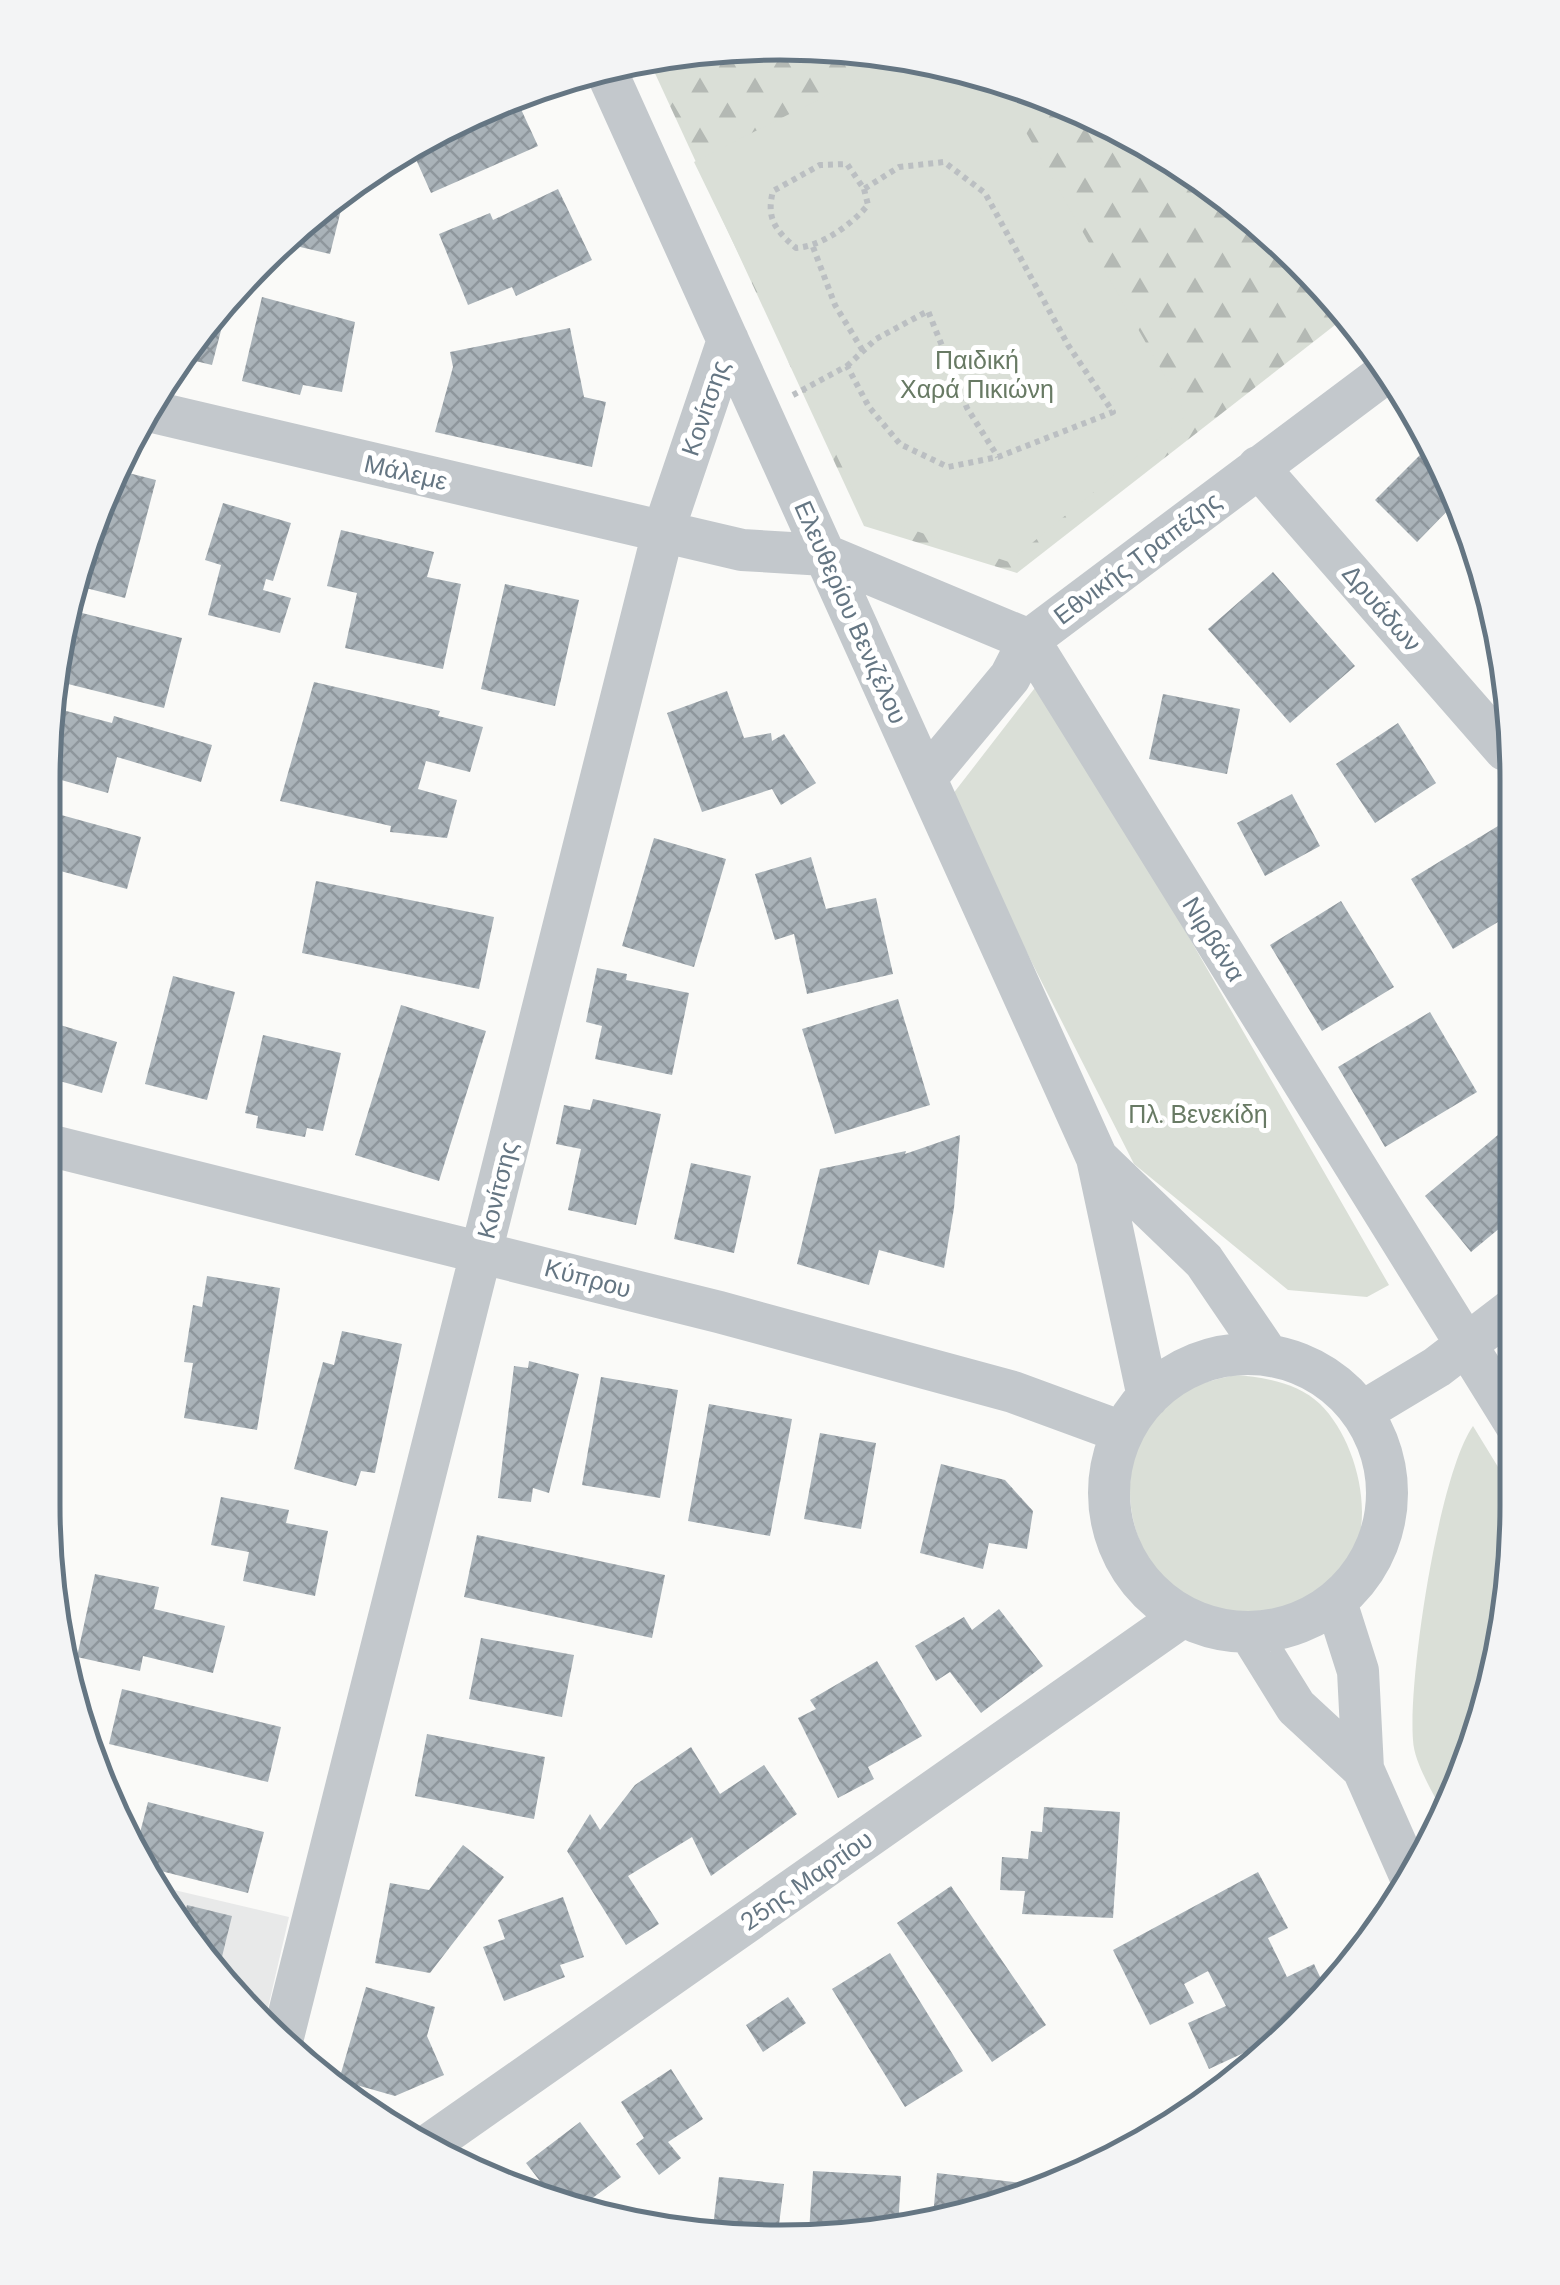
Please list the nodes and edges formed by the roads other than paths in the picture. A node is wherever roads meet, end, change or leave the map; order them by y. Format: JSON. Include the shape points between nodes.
{"nodes":[{"id":1,"x":611,"y":81,"type":"edge"},
{"id":2,"x":728,"y":340,"type":"junction"},
{"id":3,"x":1378,"y":378,"type":"edge"},
{"id":4,"x":160,"y":414,"type":"edge"},
{"id":5,"x":1258,"y":466,"type":"junction"},
{"id":6,"x":663,"y":532,"type":"junction"},
{"id":7,"x":825,"y":555,"type":"junction"},
{"id":8,"x":1029,"y":640,"type":"junction"},
{"id":9,"x":1498,"y":742,"type":"edge"},
{"id":10,"x":926,"y":778,"type":"junction"},
{"id":11,"x":60,"y":1147,"type":"edge"},
{"id":12,"x":1097,"y":1158,"type":"junction"},
{"id":13,"x":482,"y":1251,"type":"junction"},
{"id":14,"x":1500,"y":1319,"type":"edge"},
{"id":15,"x":1466,"y":1347,"type":"junction"},
{"id":16,"x":1268,"y":1355,"type":"junction"},
{"id":17,"x":1148,"y":1397,"type":"junction"},
{"id":18,"x":1500,"y":1401,"type":"edge"},
{"id":19,"x":1362,"y":1412,"type":"junction"},
{"id":20,"x":1122,"y":1432,"type":"junction"},
{"id":21,"x":1336,"y":1602,"type":"junction"},
{"id":22,"x":1183,"y":1616,"type":"junction"},
{"id":23,"x":1250,"y":1633,"type":"junction"},
{"id":24,"x":1363,"y":1769,"type":"junction"},
{"id":25,"x":1405,"y":1864,"type":"edge"},
{"id":26,"x":285,"y":2028,"type":"edge"},
{"id":27,"x":438,"y":2138,"type":"edge"}],
"edges":[{"from":1,"to":2,"type":"street","name":"Ελευθερίου Βενιζέλου"},
{"from":2,"to":6,"type":"street","name":"Κονίτσης"},
{"from":2,"to":7,"type":"street","name":"Ελευθερίου Βενιζέλου"},
{"from":3,"to":5,"type":"street","name":"Εθνικής Τραπέζης"},
{"from":4,"to":6,"type":"street","name":"Μάλεμε"},
{"from":5,"to":8,"type":"street","name":"Εθνικής Τραπέζης"},
{"from":5,"to":9,"type":"street","name":"Δρυάδων"},
{"from":6,"to":7,"type":"street","name":"Μάλεμε","via":[[742,550]]},
{"from":6,"to":13,"type":"street","name":"Κονίτσης"},
{"from":7,"to":8,"type":"street"},
{"from":7,"to":10,"type":"street","name":"Ελευθερίου Βενιζέλου"},
{"from":8,"to":10,"type":"street","name":"Εθνικής Τραπέζης","via":[[1010,677]]},
{"from":8,"to":15,"type":"street","name":"Νιρβάνα"},
{"from":10,"to":12,"type":"street","name":"Ελευθερίου Βενιζέλου"},
{"from":11,"to":13,"type":"street","name":"Κύπρου"},
{"from":12,"to":16,"type":"street","name":"Ελευθερίου Βενιζέλου","via":[[1204,1261]]},
{"from":12,"to":17,"type":"street","name":"Ελευθερίου Βενιζέλου"},
{"from":13,"to":20,"type":"street","name":"Κύπρου","via":[[1012,1392]]},
{"from":13,"to":26,"type":"street","name":"Κονίτσης"},
{"from":14,"to":15,"type":"street"},
{"from":15,"to":18,"type":"street","name":"Νιρβάνα"},
{"from":15,"to":19,"type":"street"},
{"from":16,"to":17,"type":"street","via":[[1203,1362]]},
{"from":16,"to":19,"type":"street","via":[[1336,1385]]},
{"from":17,"to":20,"type":"street"},
{"from":19,"to":21,"type":"street","via":[[1385,1468],[1385,1512],[1372,1555]]},
{"from":20,"to":22,"type":"street","via":[[1109,1495],[1115,1531],[1152,1595]]},
{"from":21,"to":23,"type":"street","via":[[1296,1624]]},
{"from":21,"to":24,"type":"street","via":[[1358,1671]]},
{"from":22,"to":23,"type":"street"},
{"from":22,"to":27,"type":"street","name":"25ης Μαρτίου"},
{"from":23,"to":24,"type":"street","via":[[1296,1707]]},
{"from":24,"to":25,"type":"street"}]}
